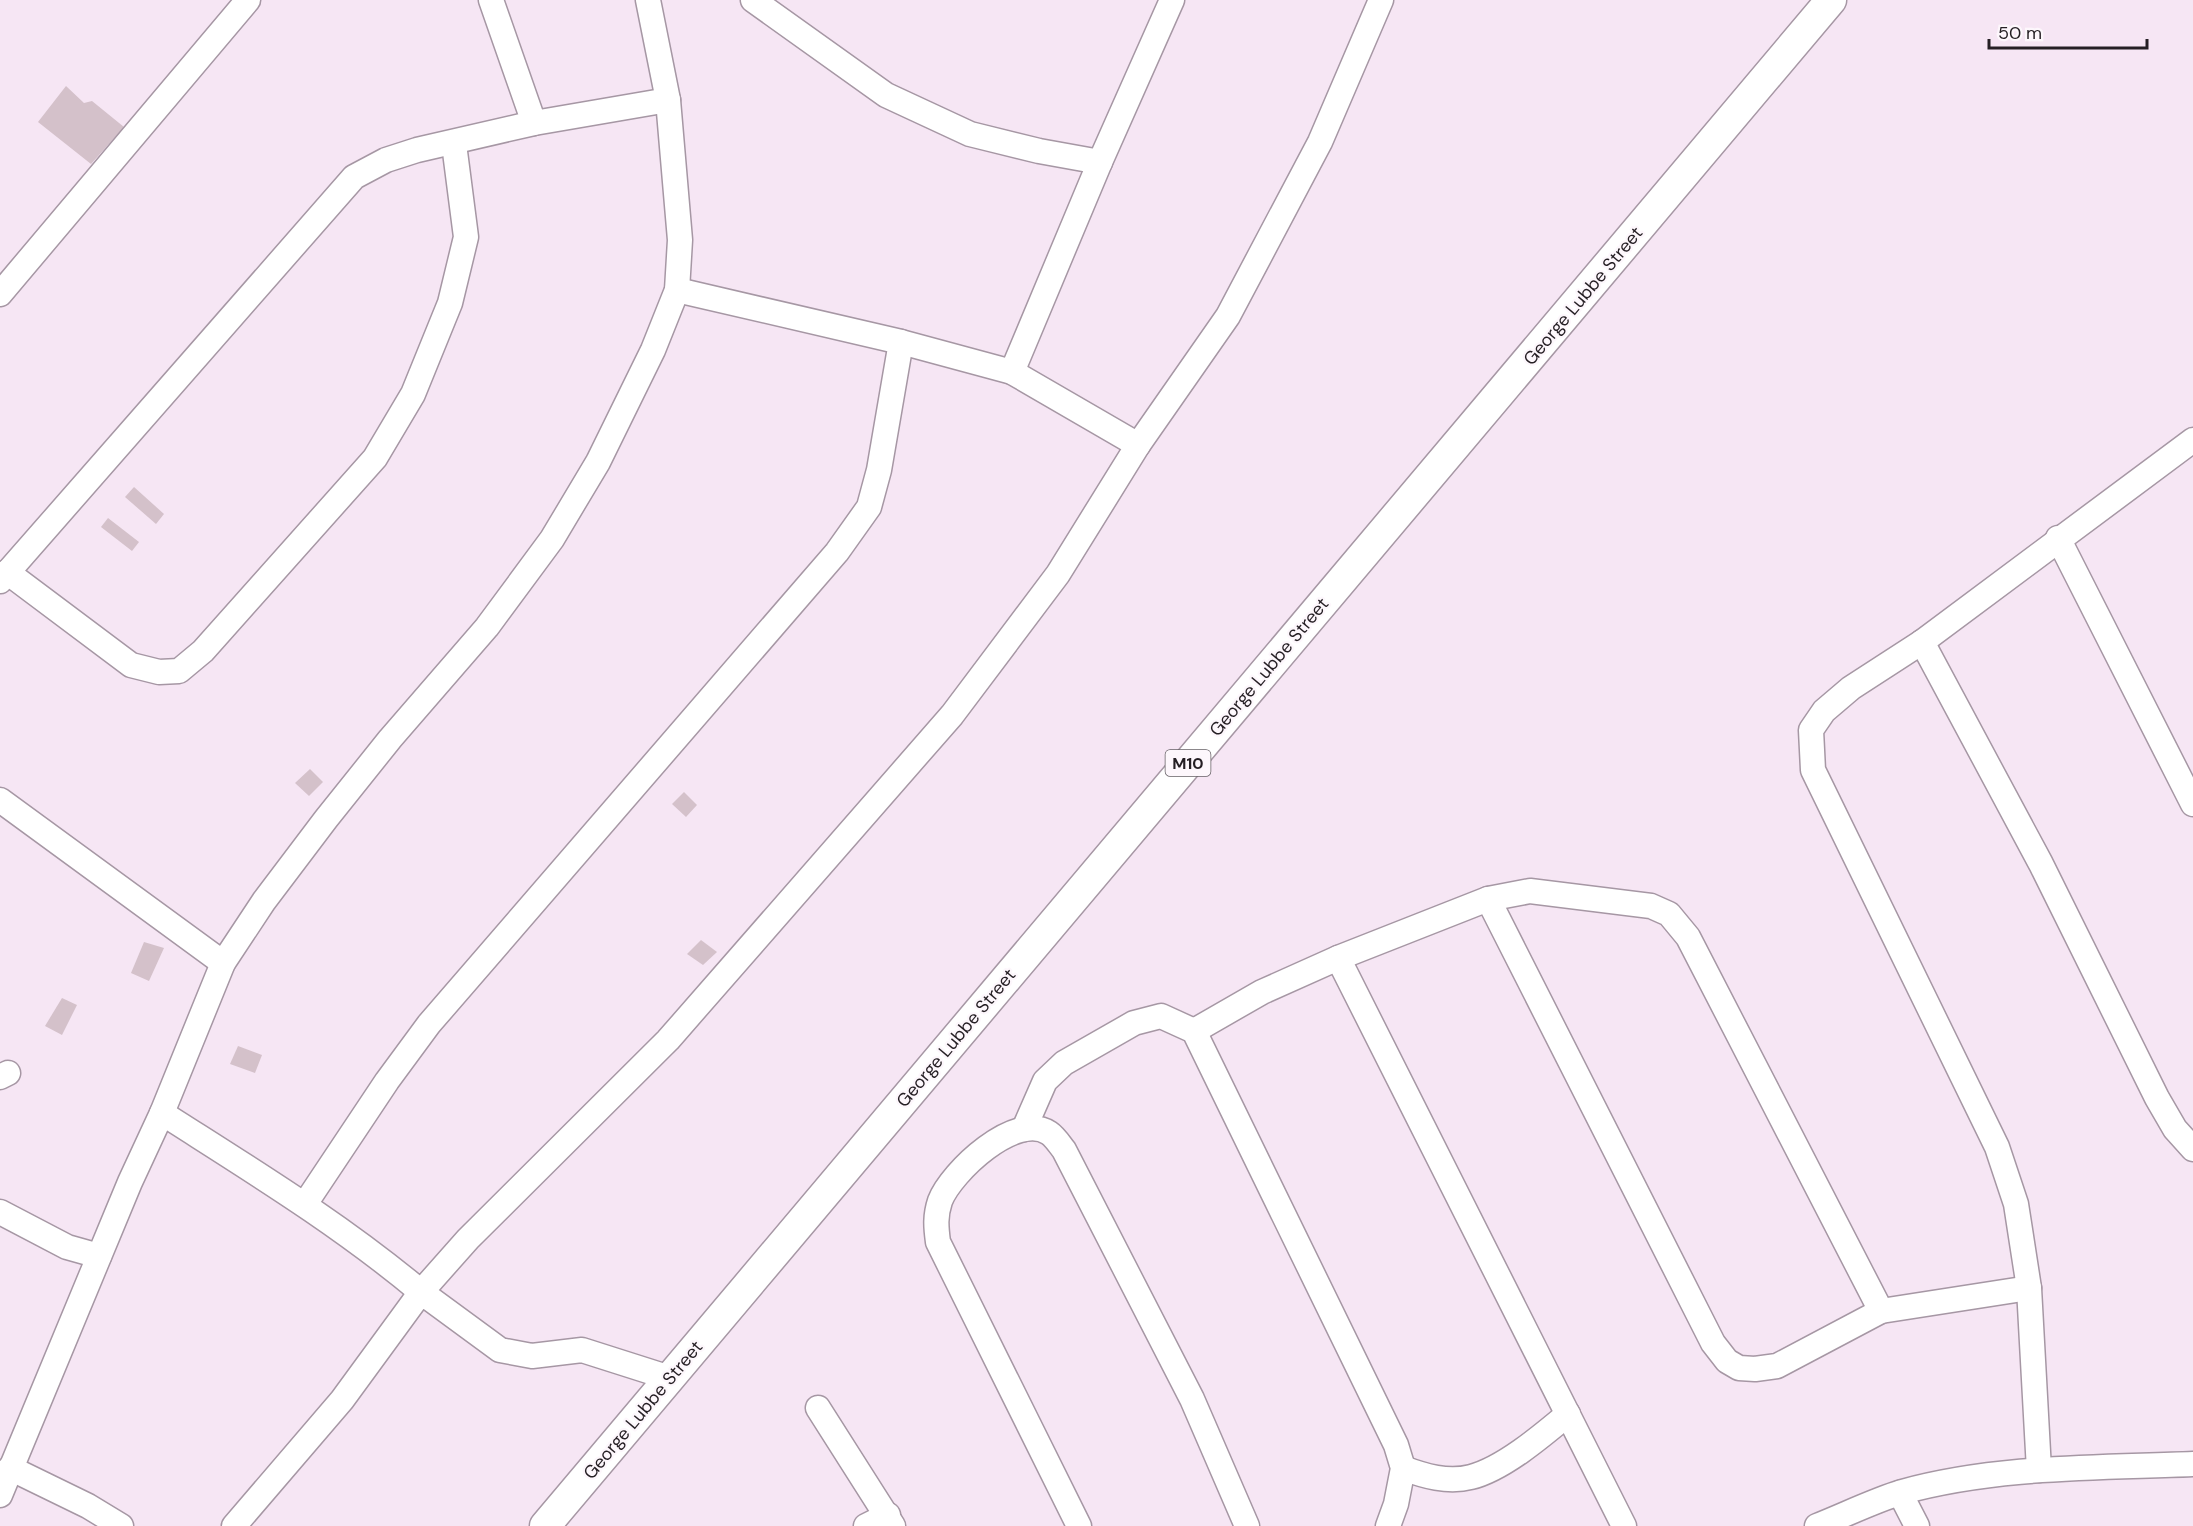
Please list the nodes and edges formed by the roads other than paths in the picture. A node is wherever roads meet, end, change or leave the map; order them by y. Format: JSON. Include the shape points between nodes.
{"nodes":[{"id":1,"x":248,"y":0,"type":"edge"},
{"id":2,"x":491,"y":0,"type":"edge"},
{"id":3,"x":648,"y":0,"type":"edge"},
{"id":4,"x":753,"y":0,"type":"edge"},
{"id":5,"x":1172,"y":0,"type":"edge"},
{"id":6,"x":1382,"y":0,"type":"edge"},
{"id":7,"x":1831,"y":0,"type":"edge"},
{"id":8,"x":668,"y":100,"type":"junction"},
{"id":9,"x":534,"y":123,"type":"junction"},
{"id":10,"x":454,"y":144,"type":"junction"},
{"id":11,"x":1100,"y":162,"type":"junction"},
{"id":12,"x":677,"y":290,"type":"junction"},
{"id":13,"x":0,"y":294,"type":"edge"},
{"id":14,"x":901,"y":342,"type":"junction"},
{"id":15,"x":1012,"y":372,"type":"junction"},
{"id":16,"x":2193,"y":440,"type":"edge"},
{"id":17,"x":1138,"y":445,"type":"junction"},
{"id":18,"x":2058,"y":538,"type":"junction"},
{"id":19,"x":4,"y":577,"type":"edge"},
{"id":20,"x":1922,"y":642,"type":"junction"},
{"id":21,"x":0,"y":800,"type":"edge"},
{"id":22,"x":2193,"y":804,"type":"edge"},
{"id":23,"x":1488,"y":899,"type":"junction"},
{"id":24,"x":1338,"y":958,"type":"junction"},
{"id":25,"x":223,"y":963,"type":"junction"},
{"id":26,"x":1194,"y":1031,"type":"junction"},
{"id":27,"x":162,"y":1113,"type":"junction"},
{"id":28,"x":1024,"y":1129,"type":"junction"},
{"id":29,"x":2193,"y":1149,"type":"edge"},
{"id":30,"x":305,"y":1204,"type":"junction"},
{"id":31,"x":0,"y":1212,"type":"edge"},
{"id":32,"x":99,"y":1256,"type":"junction"},
{"id":33,"x":2029,"y":1288,"type":"junction"},
{"id":34,"x":421,"y":1292,"type":"junction"},
{"id":35,"x":1881,"y":1311,"type":"junction"},
{"id":36,"x":670,"y":1378,"type":"junction"},
{"id":37,"x":818,"y":1408,"type":"dead end"},
{"id":38,"x":1568,"y":1414,"type":"junction"},
{"id":39,"x":2193,"y":1464,"type":"edge"},
{"id":40,"x":10,"y":1468,"type":"junction"},
{"id":41,"x":1403,"y":1468,"type":"junction"},
{"id":42,"x":2039,"y":1470,"type":"junction"},
{"id":43,"x":1900,"y":1493,"type":"junction"},
{"id":44,"x":0,"y":1495,"type":"edge"},
{"id":45,"x":891,"y":1520,"type":"edge"},
{"id":46,"x":121,"y":1526,"type":"edge"},
{"id":47,"x":234,"y":1526,"type":"edge"},
{"id":48,"x":545,"y":1526,"type":"edge"},
{"id":49,"x":866,"y":1526,"type":"edge"},
{"id":50,"x":1079,"y":1526,"type":"edge"},
{"id":51,"x":1246,"y":1526,"type":"edge"},
{"id":52,"x":1388,"y":1526,"type":"edge"},
{"id":53,"x":1624,"y":1526,"type":"edge"},
{"id":54,"x":1817,"y":1526,"type":"edge"},
{"id":55,"x":1917,"y":1526,"type":"edge"}],
"edges":[{"from":1,"to":13,"type":"street"},
{"from":2,"to":9,"type":"street"},
{"from":3,"to":8,"type":"street"},
{"from":4,"to":11,"type":"street","via":[[886,95],[907,105],[970,134]]},
{"from":5,"to":11,"type":"street"},
{"from":6,"to":17,"type":"street","via":[[1320,142],[1228,316]]},
{"from":7,"to":36,"type":"main road","name":"George Lubbe Street","number":"M10"},
{"from":8,"to":9,"type":"street"},
{"from":8,"to":12,"type":"street","via":[[680,240]]},
{"from":9,"to":10,"type":"street"},
{"from":10,"to":19,"type":"street","via":[[386,160],[354,177]]},
{"from":10,"to":19,"type":"street","via":[[466,237],[450,303],[412,394],[375,458],[203,651],[179,670],[159,672],[131,665]]},
{"from":11,"to":15,"type":"street"},
{"from":12,"to":14,"type":"street"},
{"from":12,"to":25,"type":"street","via":[[653,350],[598,462],[552,539],[487,627],[326,819]]},
{"from":14,"to":15,"type":"street"},
{"from":14,"to":30,"type":"street","via":[[869,507],[837,552],[429,1024]]},
{"from":15,"to":17,"type":"street"},
{"from":16,"to":18,"type":"street"},
{"from":17,"to":34,"type":"street","via":[[1058,574],[952,715],[669,1040],[468,1239]]},
{"from":18,"to":20,"type":"street"},
{"from":18,"to":22,"type":"street"},
{"from":20,"to":29,"type":"street","via":[[2041,864],[2157,1098],[2175,1129]]},
{"from":20,"to":33,"type":"street","via":[[1851,688],[1824,711],[1811,730],[1813,770],[1997,1147],[2016,1204]]},
{"from":21,"to":25,"type":"street"},
{"from":23,"to":24,"type":"street"},
{"from":23,"to":35,"type":"street","via":[[1530,891],[1651,906],[1669,914],[1688,938]]},
{"from":23,"to":35,"type":"street","via":[[1713,1343],[1727,1361],[1739,1368],[1777,1365]]},
{"from":24,"to":26,"type":"street","via":[[1262,992]]},
{"from":24,"to":38,"type":"street"},
{"from":25,"to":27,"type":"street"},
{"from":26,"to":28,"type":"street","via":[[1161,1016],[1134,1023],[1064,1063],[1045,1081]]},
{"from":26,"to":41,"type":"street","via":[[1384,1417]]},
{"from":27,"to":30,"type":"street"},
{"from":27,"to":32,"type":"street"},
{"from":28,"to":50,"type":"street","via":[[1002,1137],[958,1171],[941,1200],[935,1223],[938,1242]]},
{"from":28,"to":51,"type":"street","via":[[1048,1132],[1065,1150],[1192,1400]]},
{"from":30,"to":34,"type":"street"},
{"from":31,"to":32,"type":"street","via":[[67,1247]]},
{"from":32,"to":40,"type":"street"},
{"from":33,"to":35,"type":"street"},
{"from":33,"to":42,"type":"street"},
{"from":34,"to":36,"type":"street","via":[[500,1350],[532,1356],[582,1350]]},
{"from":34,"to":47,"type":"street","via":[[342,1400]]},
{"from":36,"to":48,"type":"main road","name":"George Lubbe Street","number":"M10"},
{"from":37,"to":45,"type":"street"},
{"from":38,"to":41,"type":"street","via":[[1533,1444],[1471,1477],[1443,1480]]},
{"from":38,"to":53,"type":"street"},
{"from":39,"to":42,"type":"street"},
{"from":40,"to":44,"type":"street"},
{"from":40,"to":46,"type":"street"},
{"from":41,"to":52,"type":"street"},
{"from":42,"to":43,"type":"street","via":[[1951,1481]]},
{"from":43,"to":54,"type":"street"},
{"from":43,"to":55,"type":"street"},
{"from":45,"to":49,"type":"street"}]}
